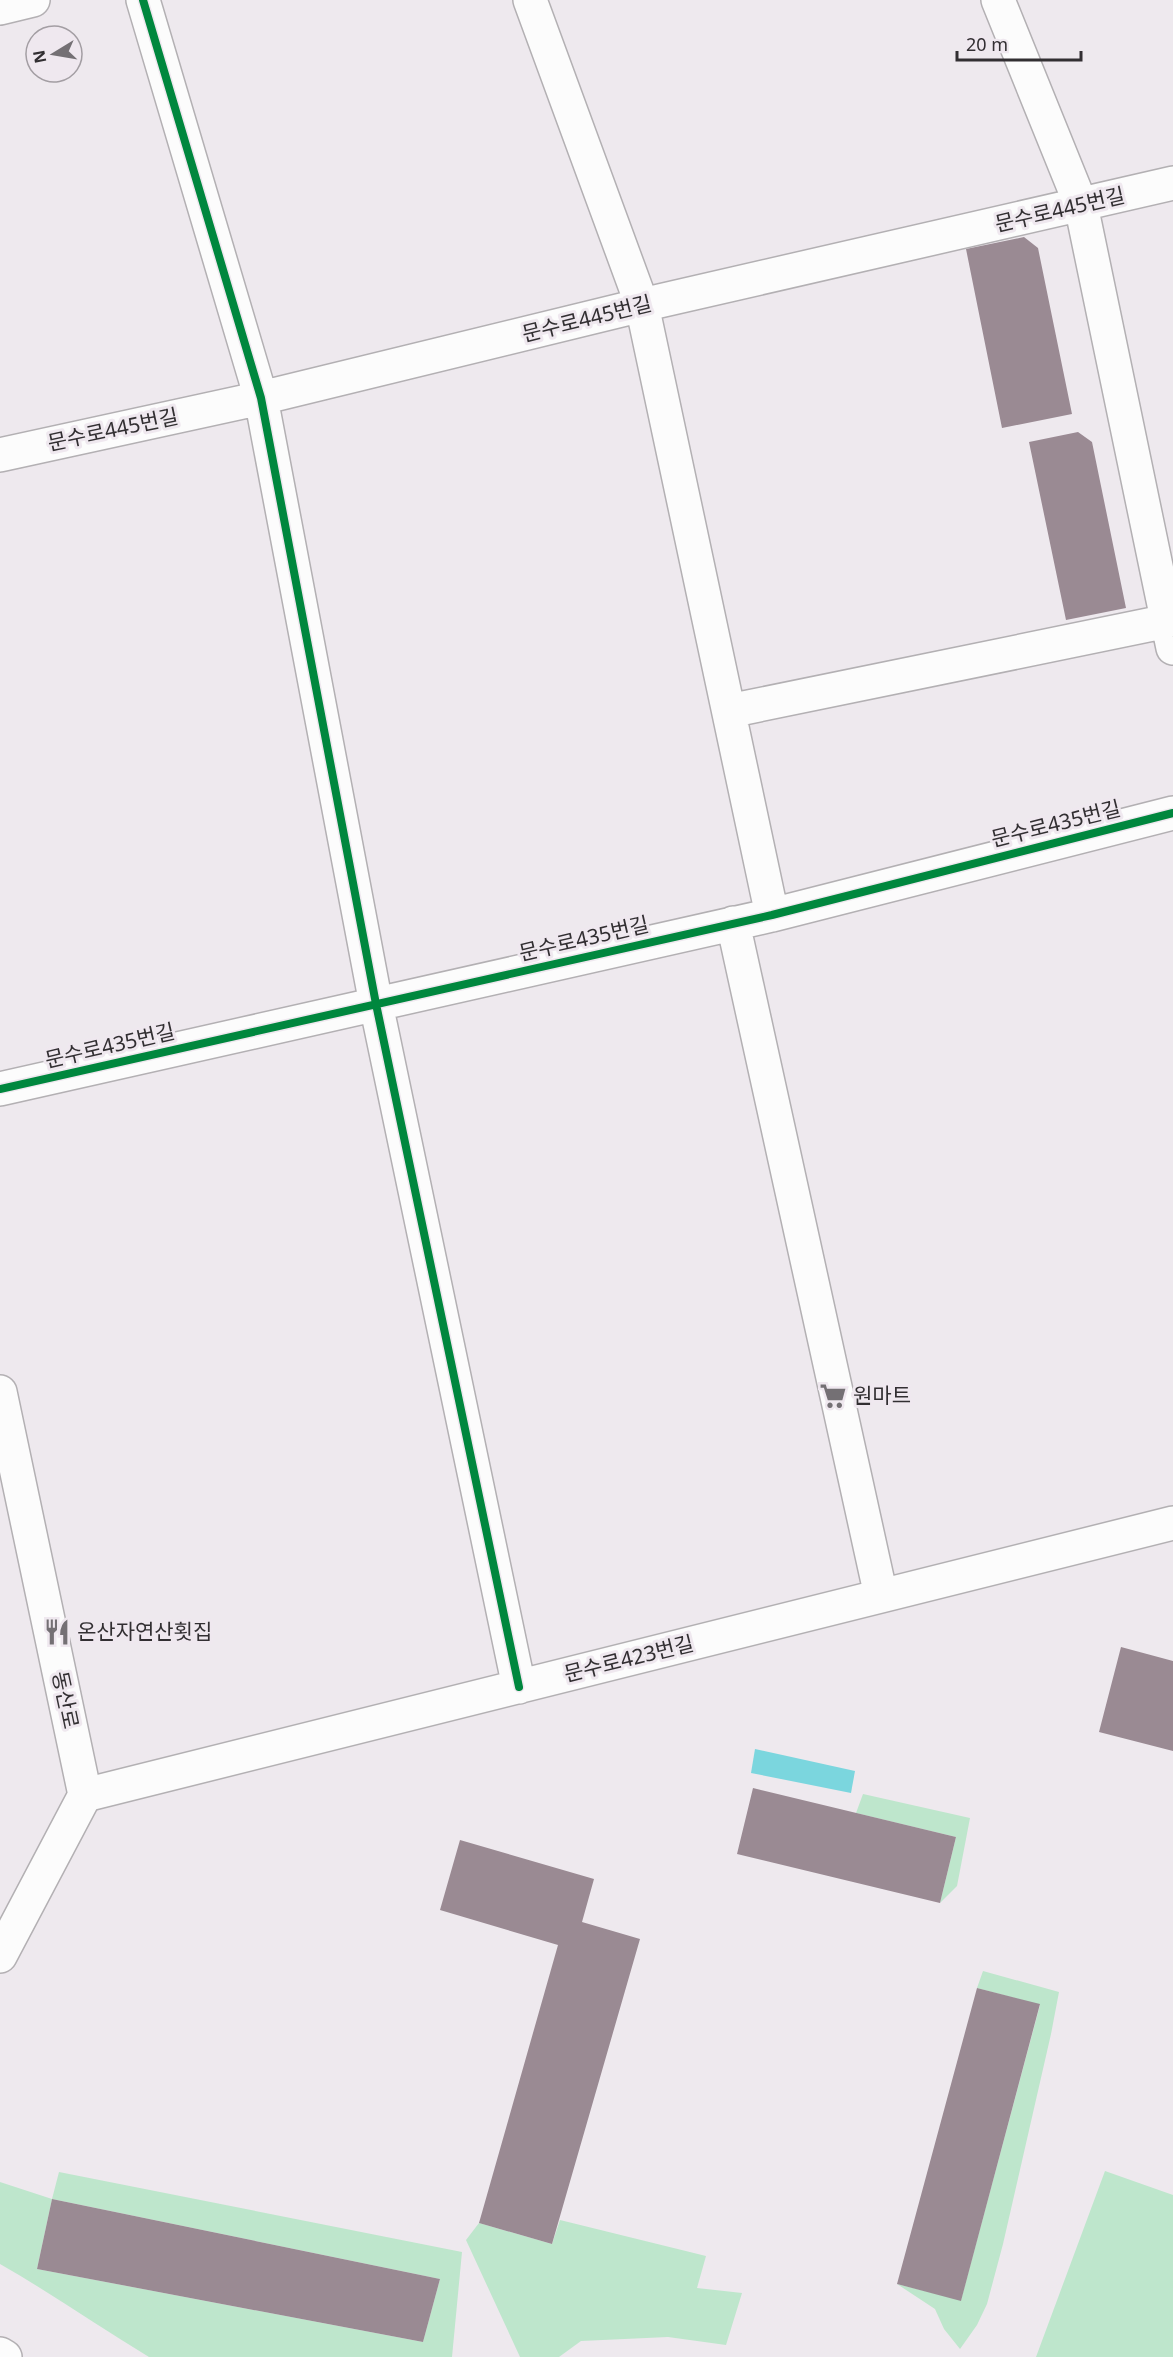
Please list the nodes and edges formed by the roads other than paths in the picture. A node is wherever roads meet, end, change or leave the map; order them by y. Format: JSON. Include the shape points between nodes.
{"nodes":[{"id":1,"x":33,"y":0,"type":"edge"},
{"id":2,"x":143,"y":0,"type":"edge"},
{"id":3,"x":530,"y":0,"type":"edge"},
{"id":4,"x":998,"y":0,"type":"edge"},
{"id":5,"x":0,"y":8,"type":"edge"},
{"id":6,"x":1173,"y":183,"type":"edge"},
{"id":7,"x":1081,"y":205,"type":"junction"},
{"id":8,"x":642,"y":306,"type":"junction"},
{"id":9,"x":261,"y":398,"type":"junction"},
{"id":10,"x":0,"y":455,"type":"edge"},
{"id":11,"x":1171,"y":629,"type":"edge"},
{"id":12,"x":729,"y":711,"type":"junction"},
{"id":13,"x":1173,"y":813,"type":"edge"},
{"id":14,"x":772,"y":915,"type":"junction"},
{"id":15,"x":733,"y":923,"type":"junction"},
{"id":16,"x":376,"y":1004,"type":"junction"},
{"id":17,"x":0,"y":1089,"type":"edge"},
{"id":18,"x":0,"y":1392,"type":"edge"},
{"id":19,"x":1173,"y":1523,"type":"edge"},
{"id":20,"x":881,"y":1596,"type":"junction"},
{"id":21,"x":519,"y":1687,"type":"junction"},
{"id":22,"x":85,"y":1795,"type":"junction"},
{"id":23,"x":0,"y":1956,"type":"edge"},
{"id":24,"x":0,"y":2354,"type":"edge"},
{"id":25,"x":5,"y":2357,"type":"edge"}],
"edges":[{"from":1,"to":5,"type":"street"},
{"from":2,"to":9,"type":"street"},
{"from":3,"to":8,"type":"street"},
{"from":4,"to":7,"type":"street"},
{"from":6,"to":7,"type":"street","name":"문수로445번길"},
{"from":7,"to":8,"type":"street","name":"문수로445번길"},
{"from":7,"to":11,"type":"street"},
{"from":8,"to":9,"type":"street","name":"문수로445번길"},
{"from":8,"to":12,"type":"street"},
{"from":9,"to":10,"type":"street","name":"문수로445번길"},
{"from":9,"to":16,"type":"street"},
{"from":11,"to":12,"type":"street"},
{"from":12,"to":14,"type":"street"},
{"from":13,"to":14,"type":"street","name":"문수로435번길"},
{"from":14,"to":15,"type":"street","name":"문수로435번길"},
{"from":15,"to":16,"type":"street","name":"문수로435번길"},
{"from":15,"to":20,"type":"street"},
{"from":16,"to":17,"type":"street","name":"문수로435번길"},
{"from":16,"to":21,"type":"street"},
{"from":18,"to":22,"type":"street","name":"동산로"},
{"from":19,"to":20,"type":"street","name":"문수로423번길"},
{"from":20,"to":21,"type":"street","name":"문수로423번길"},
{"from":21,"to":22,"type":"street","name":"문수로423번길"},
{"from":22,"to":23,"type":"street"},
{"from":24,"to":25,"type":"street"}]}
